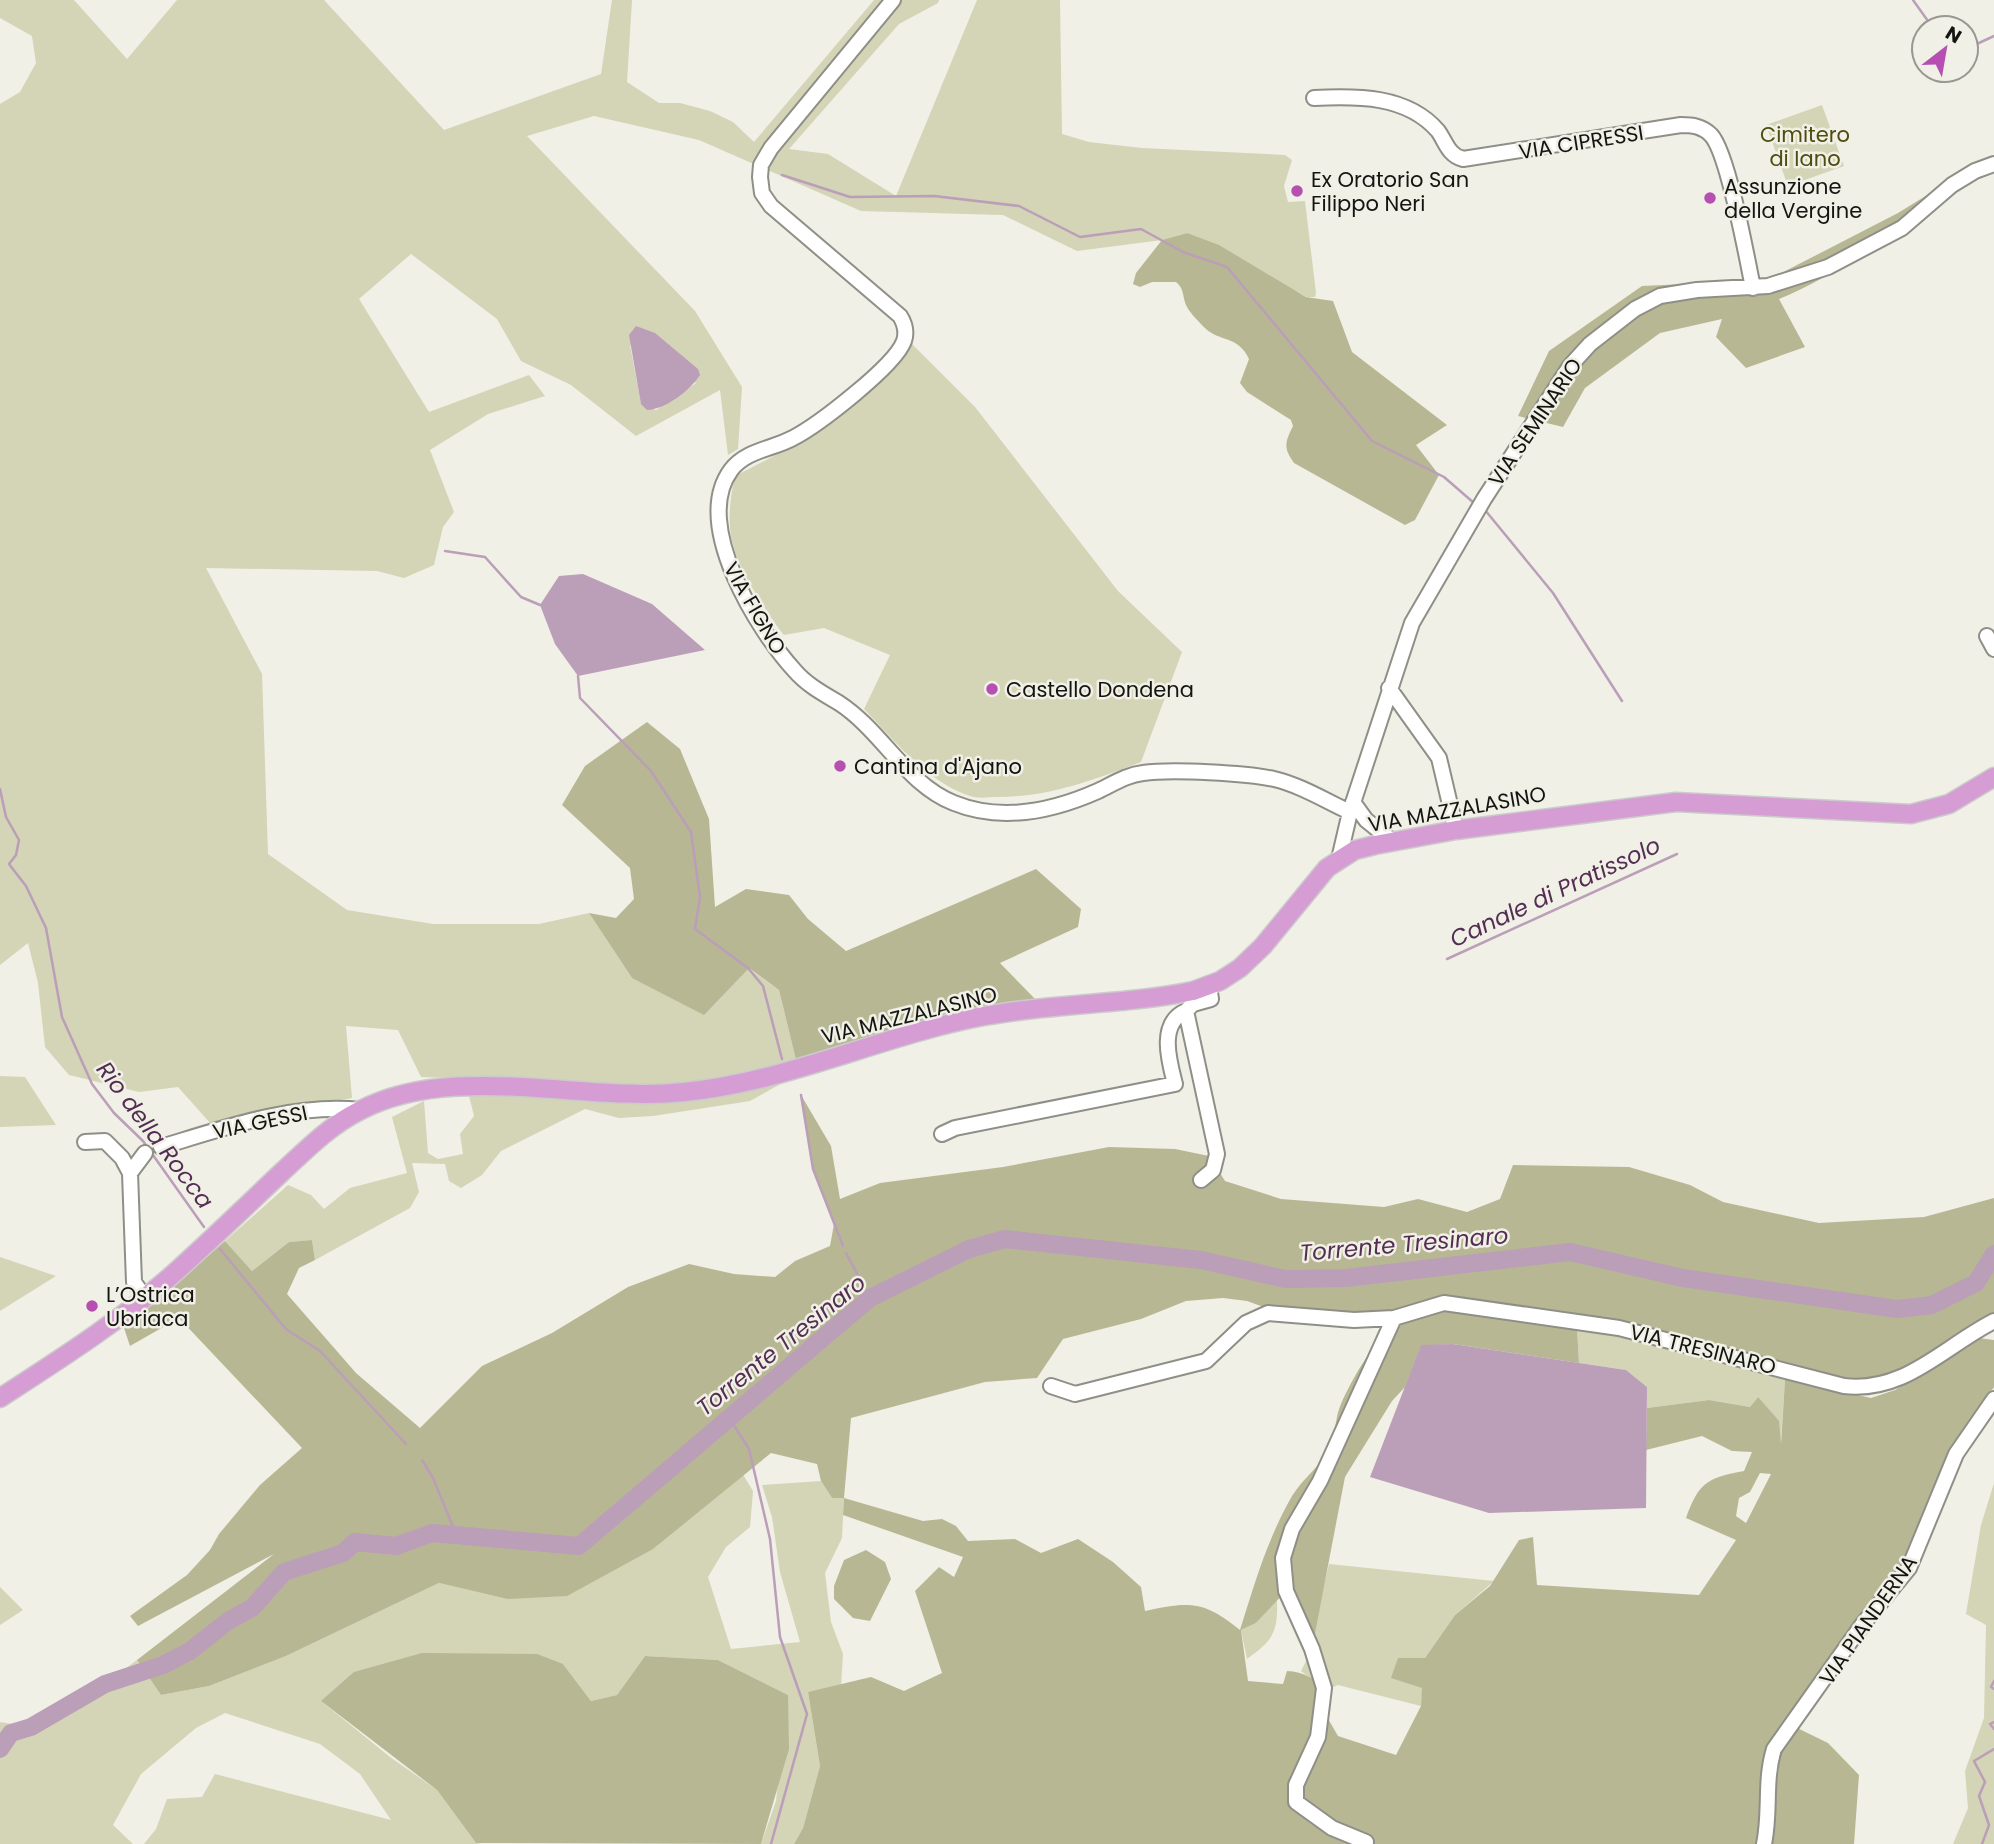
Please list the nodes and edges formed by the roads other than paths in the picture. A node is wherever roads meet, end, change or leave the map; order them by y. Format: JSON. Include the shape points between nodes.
{"nodes":[{"id":1,"x":892,"y":0,"type":"edge"},
{"id":2,"x":1314,"y":98,"type":"dead end"},
{"id":3,"x":1994,"y":164,"type":"edge"},
{"id":4,"x":1753,"y":288,"type":"junction"},
{"id":5,"x":1389,"y":688,"type":"junction"},
{"id":6,"x":1994,"y":777,"type":"edge"},
{"id":7,"x":1352,"y":807,"type":"junction"},
{"id":8,"x":1456,"y":830,"type":"junction"},
{"id":9,"x":1392,"y":841,"type":"junction"},
{"id":10,"x":1339,"y":859,"type":"junction"},
{"id":11,"x":1209,"y":986,"type":"junction"},
{"id":12,"x":1186,"y":1011,"type":"junction"},
{"id":13,"x":360,"y":1110,"type":"junction"},
{"id":14,"x":942,"y":1134,"type":"dead end"},
{"id":15,"x":85,"y":1142,"type":"dead end"},
{"id":16,"x":161,"y":1147,"type":"dead end"},
{"id":17,"x":145,"y":1153,"type":"dead end"},
{"id":18,"x":130,"y":1173,"type":"junction"},
{"id":19,"x":1201,"y":1180,"type":"dead end"},
{"id":20,"x":145,"y":1298,"type":"junction"},
{"id":21,"x":1394,"y":1318,"type":"junction"},
{"id":22,"x":1994,"y":1321,"type":"edge"},
{"id":23,"x":1051,"y":1386,"type":"dead end"},
{"id":24,"x":0,"y":1398,"type":"edge"},
{"id":25,"x":1994,"y":1399,"type":"edge"},
{"id":26,"x":1366,"y":1842,"type":"dead end"},
{"id":27,"x":1764,"y":1844,"type":"edge"}],
"edges":[{"from":1,"to":7,"type":"street","name":"VIA FIGNO","via":[[783,131],[761,165],[760,177],[762,193],[777,212],[900,316],[905,339],[895,356],[829,415],[733,467],[719,506],[724,552],[735,581],[797,673],[857,715],[909,772],[953,803],[975,810],[1021,813],[1072,802],[1134,775],[1165,771],[1277,780]]},
{"from":2,"to":4,"type":"street","name":"VIA CIPRESSI","via":[[1353,97],[1404,105],[1430,124],[1450,152],[1462,159],[1681,125],[1702,128],[1716,142],[1732,189]]},
{"from":3,"to":4,"type":"street","name":"VIA SEMINARIO","via":[[1952,185],[1902,228],[1862,251],[1797,279]]},
{"from":4,"to":5,"type":"street","name":"VIA SEMINARIO","via":[[1660,296],[1590,344],[1570,366],[1429,592]]},
{"from":5,"to":7,"type":"street","name":"VIA SEMINARIO"},
{"from":5,"to":8,"type":"street","via":[[1439,758]]},
{"from":6,"to":8,"type":"main road","name":"VIA MAZZALASINO","via":[[1949,804],[1911,814],[1676,802]]},
{"from":7,"to":9,"type":"street"},
{"from":7,"to":10,"type":"street","name":"VIA SEMINARIO"},
{"from":8,"to":9,"type":"main road","name":"VIA MAZZALASINO"},
{"from":9,"to":10,"type":"main road","name":"VIA MAZZALASINO"},
{"from":10,"to":11,"type":"main road","name":"VIA MAZZALASINO","via":[[1319,876],[1252,958]]},
{"from":11,"to":12,"type":"street","via":[[1211,999]]},
{"from":11,"to":13,"type":"main road","name":"VIA MAZZALASINO","via":[[1178,994],[983,1016],[706,1089],[649,1095],[466,1087],[418,1091]]},
{"from":12,"to":14,"type":"street","via":[[1176,1015],[1170,1026],[1168,1045],[1175,1084]]},
{"from":12,"to":19,"type":"street","via":[[1217,1154],[1213,1170]]},
{"from":13,"to":16,"type":"street","name":"VIA GESSI","via":[[334,1107],[298,1112]]},
{"from":13,"to":20,"type":"main road","name":"VIA MAZZALASINO","via":[[316,1140]]},
{"from":15,"to":18,"type":"street","via":[[105,1141]]},
{"from":17,"to":18,"type":"street"},
{"from":18,"to":20,"type":"street","via":[[134,1282]]},
{"from":20,"to":24,"type":"main road","name":"VIA MAZZALASINO","via":[[100,1335]]},
{"from":21,"to":22,"type":"street","name":"VIA TRESINARO","via":[[1444,1303],[1502,1309],[1619,1328],[1858,1388],[1897,1382]]},
{"from":21,"to":23,"type":"street","name":"VIA TRESINARO","via":[[1354,1320],[1268,1313],[1246,1323],[1206,1361],[1075,1394]]},
{"from":21,"to":26,"type":"street","via":[[1320,1481],[1292,1529],[1283,1558],[1286,1591],[1324,1688],[1318,1737],[1296,1785],[1296,1802],[1332,1828]]},
{"from":25,"to":27,"type":"street","name":"VIA PIANDERNA","via":[[1956,1454],[1909,1568],[1862,1625],[1774,1749],[1767,1772],[1769,1809]]}]}
